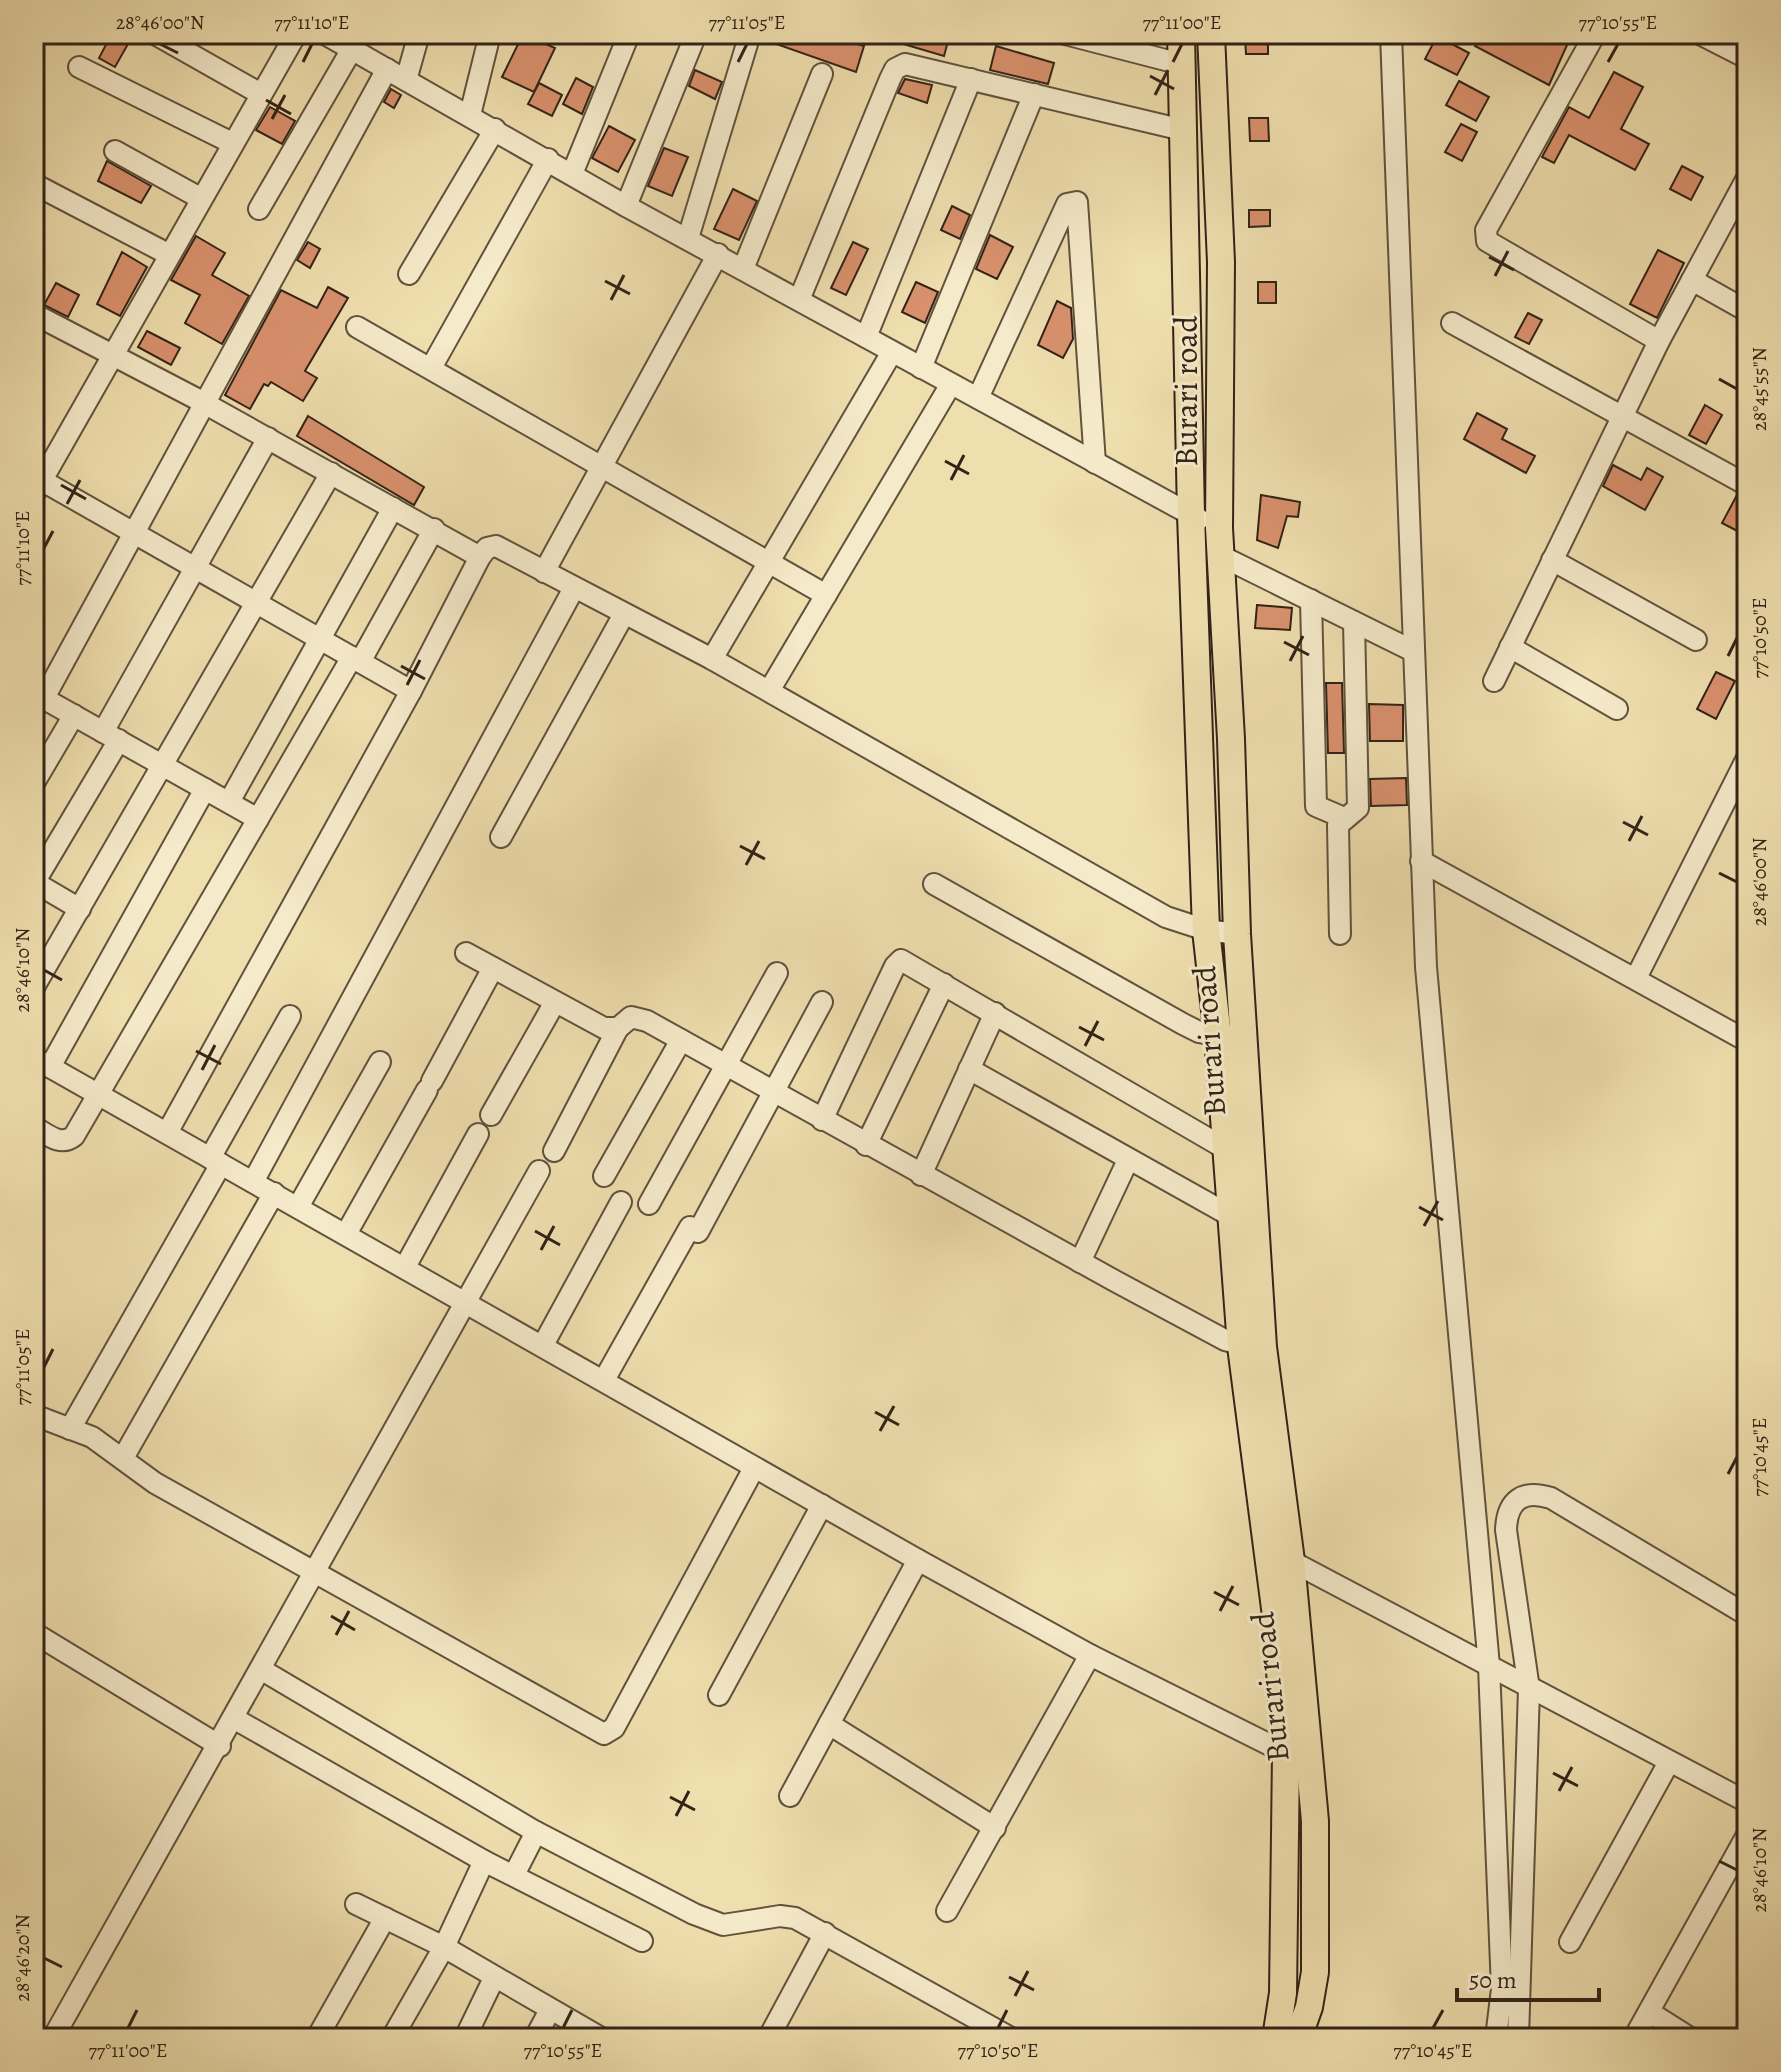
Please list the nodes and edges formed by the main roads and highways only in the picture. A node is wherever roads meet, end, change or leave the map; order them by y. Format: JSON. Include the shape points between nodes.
{"nodes":[{"id":1,"x":1181,"y":34,"type":"edge"},
{"id":2,"x":1211,"y":34,"type":"edge"},
{"id":3,"x":1230,"y":1038,"type":"junction"},
{"id":4,"x":1252,"y":1346,"type":"junction"},
{"id":5,"x":1280,"y":1562,"type":"junction"},
{"id":6,"x":1276,"y":2038,"type":"edge"},
{"id":7,"x":1298,"y":2038,"type":"edge"}],
"edges":[{"from":1,"to":3,"type":"main road","name":"Burari road","via":[[1206,930]]},
{"from":2,"to":3,"type":"main road","name":"Burari road","via":[[1221,262],[1219,528],[1237,934]]},
{"from":3,"to":4,"type":"main road","name":"Burari road"},
{"from":3,"to":4,"type":"main road","name":"Burari road","via":[[1226,1149]]},
{"from":4,"to":5,"type":"main road","name":"Burari road"},
{"from":5,"to":6,"type":"main road","name":"Burari road","via":[[1286,1754],[1283,1993]]},
{"from":5,"to":7,"type":"main road","name":"Burari road","via":[[1312,1766],[1317,1942],[1309,2007]]}]}
